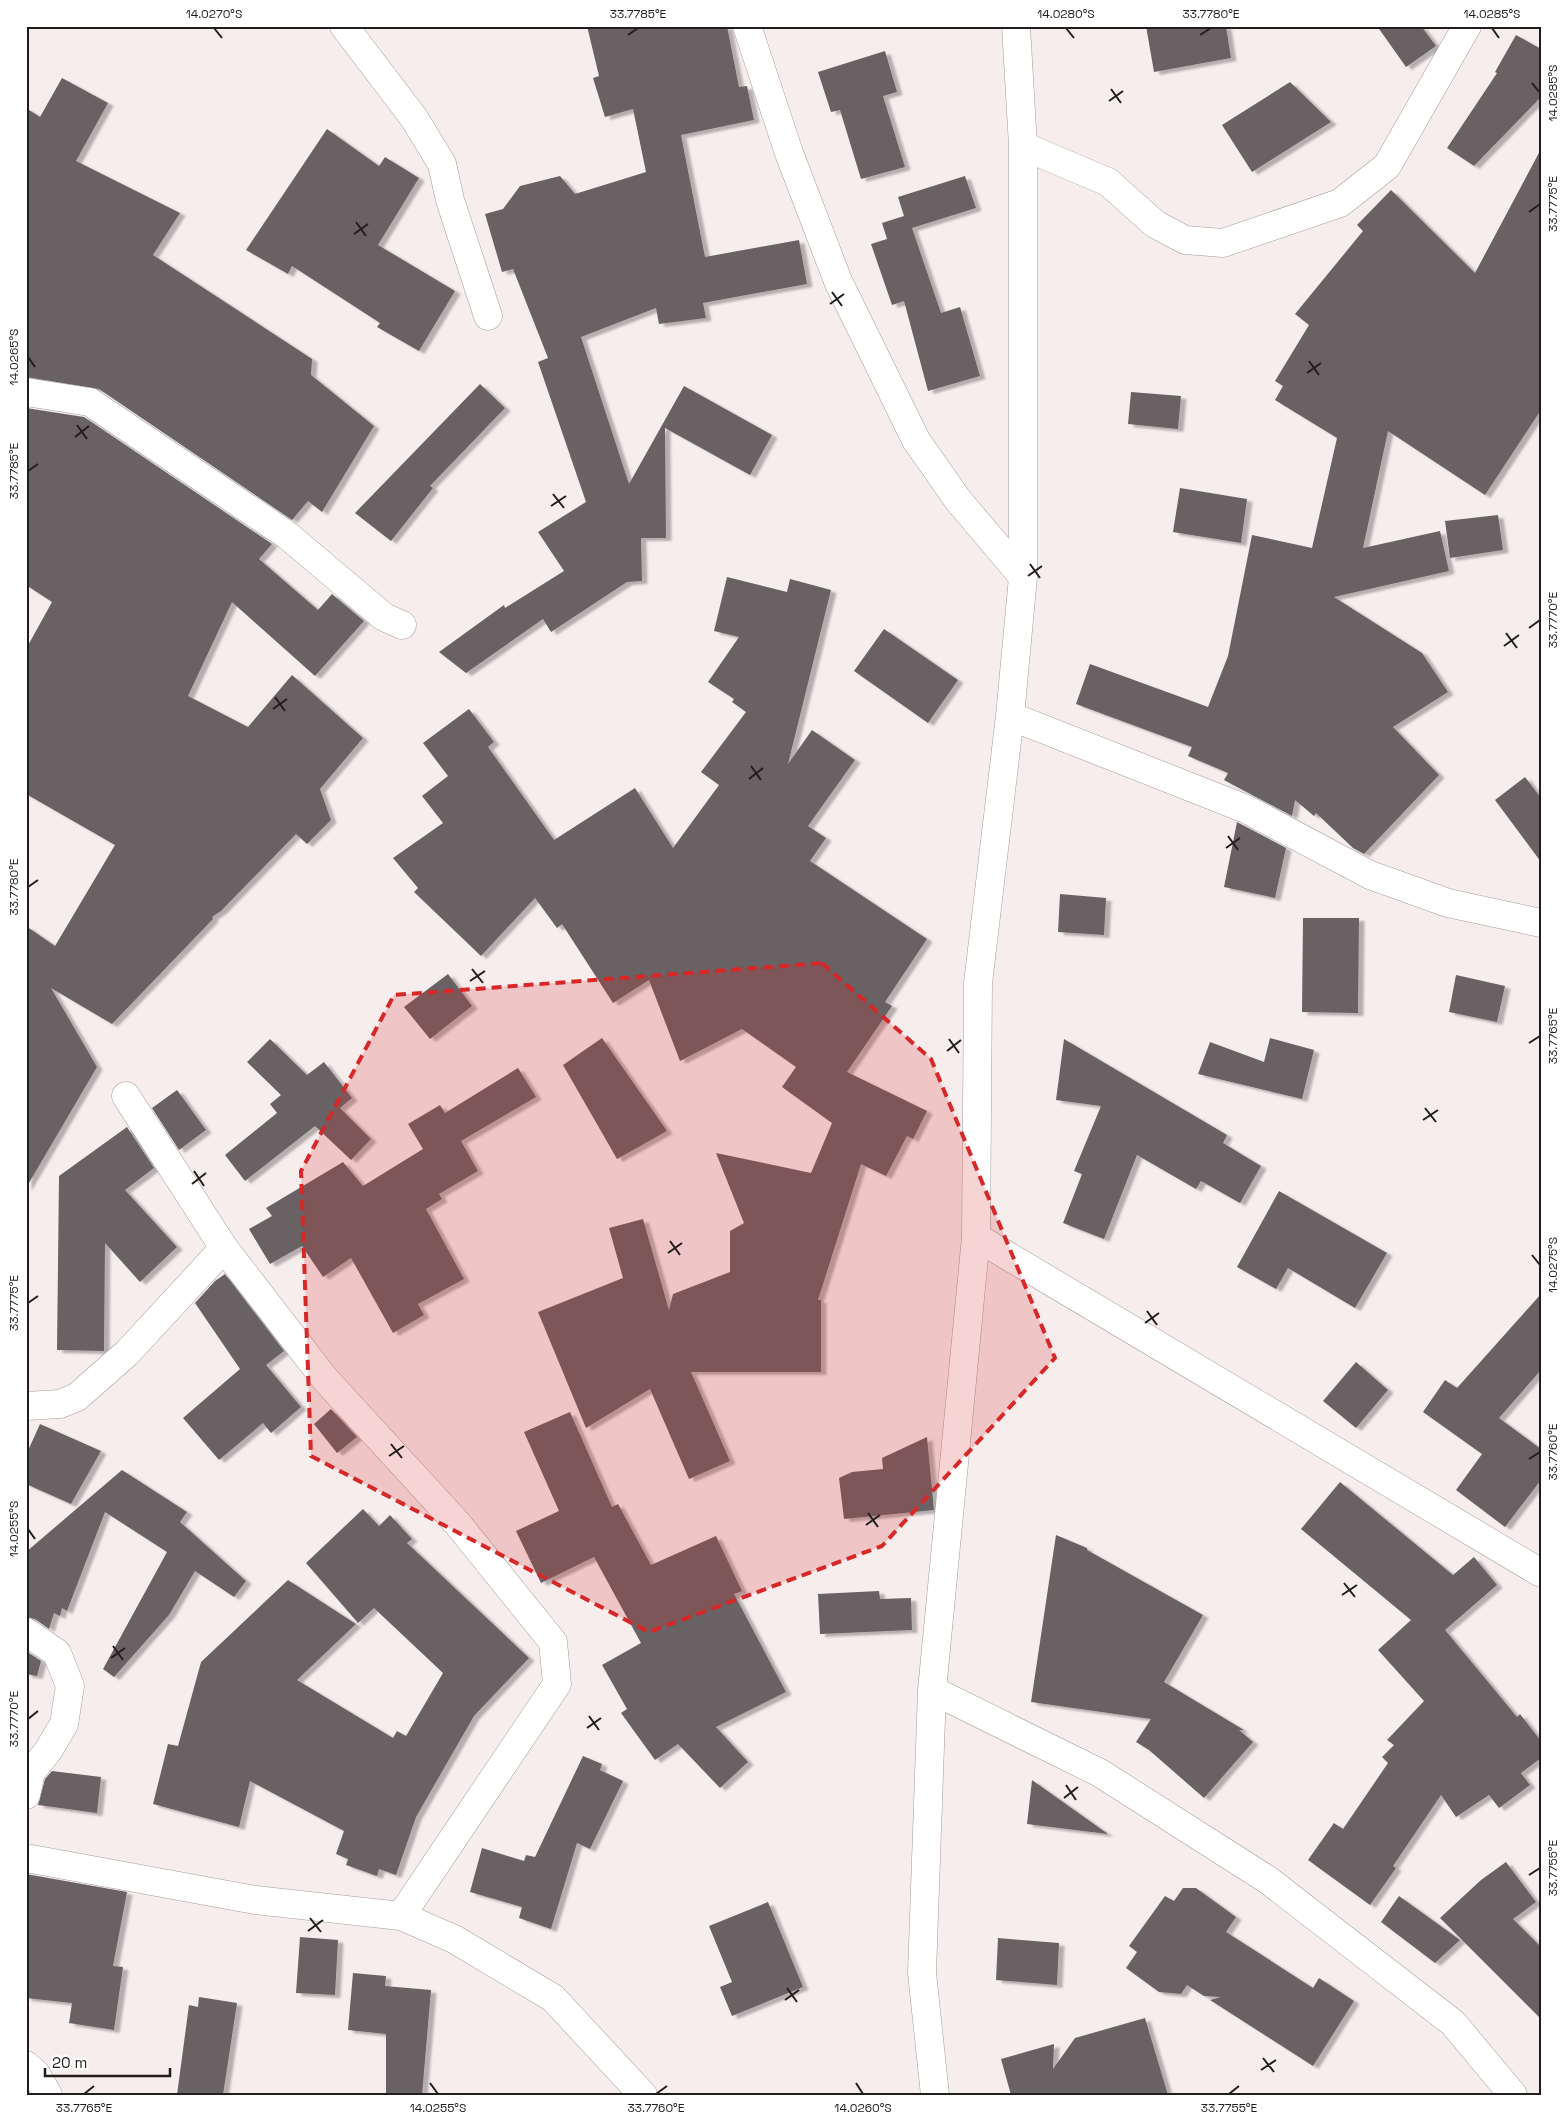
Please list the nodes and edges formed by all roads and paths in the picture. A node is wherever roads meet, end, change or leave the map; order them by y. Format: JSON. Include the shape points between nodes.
{"nodes":[{"id":1,"x":344,"y":26,"type":"edge"},
{"id":2,"x":747,"y":26,"type":"edge"},
{"id":3,"x":1016,"y":26,"type":"edge"},
{"id":4,"x":1467,"y":26,"type":"edge"},
{"id":5,"x":1023,"y":146,"type":"junction"},
{"id":6,"x":488,"y":316,"type":"dead end"},
{"id":7,"x":26,"y":392,"type":"edge"},
{"id":8,"x":1023,"y":577,"type":"junction"},
{"id":9,"x":402,"y":625,"type":"dead end"},
{"id":10,"x":1010,"y":716,"type":"junction"},
{"id":11,"x":1541,"y":923,"type":"edge"},
{"id":12,"x":126,"y":1096,"type":"dead end"},
{"id":13,"x":976,"y":1237,"type":"junction"},
{"id":14,"x":224,"y":1248,"type":"junction"},
{"id":15,"x":26,"y":1406,"type":"edge"},
{"id":16,"x":1541,"y":1574,"type":"edge"},
{"id":17,"x":26,"y":1632,"type":"edge"},
{"id":18,"x":932,"y":1690,"type":"junction"},
{"id":19,"x":26,"y":1796,"type":"edge"},
{"id":20,"x":26,"y":1858,"type":"edge"},
{"id":21,"x":401,"y":1916,"type":"junction"},
{"id":22,"x":26,"y":2065,"type":"edge"},
{"id":23,"x":48,"y":2095,"type":"edge"},
{"id":24,"x":643,"y":2095,"type":"edge"},
{"id":25,"x":935,"y":2095,"type":"edge"},
{"id":26,"x":1513,"y":2095,"type":"edge"}],
"edges":[{"from":1,"to":6,"type":"street","via":[[414,118],[442,164],[450,200]]},
{"from":2,"to":8,"type":"street","via":[[789,153],[838,281],[916,440],[958,500]]},
{"from":3,"to":5,"type":"street"},
{"from":4,"to":5,"type":"street","via":[[1387,166],[1340,203],[1223,243],[1185,240],[1155,224],[1108,182]]},
{"from":5,"to":8,"type":"street"},
{"from":7,"to":9,"type":"street","via":[[90,402],[287,534],[384,617]]},
{"from":8,"to":10,"type":"street"},
{"from":10,"to":11,"type":"street","via":[[1246,809],[1370,875],[1448,903]]},
{"from":10,"to":13,"type":"street","via":[[978,983]]},
{"from":12,"to":14,"type":"street"},
{"from":13,"to":16,"type":"street"},
{"from":13,"to":18,"type":"street"},
{"from":14,"to":15,"type":"street","via":[[127,1354],[77,1397],[60,1404]]},
{"from":14,"to":21,"type":"street","via":[[325,1379],[457,1523],[553,1642],[557,1684]]},
{"from":17,"to":19,"type":"street","via":[[57,1653],[70,1686],[64,1724],[48,1752],[31,1772]]},
{"from":18,"to":25,"type":"street","via":[[922,1973]]},
{"from":18,"to":26,"type":"street","via":[[1100,1773],[1268,1880],[1454,2023]]},
{"from":20,"to":21,"type":"street","via":[[255,1900]]},
{"from":21,"to":24,"type":"street","via":[[454,1939],[553,1998]]},
{"from":22,"to":23,"type":"street","via":[[36,2074]]}]}
